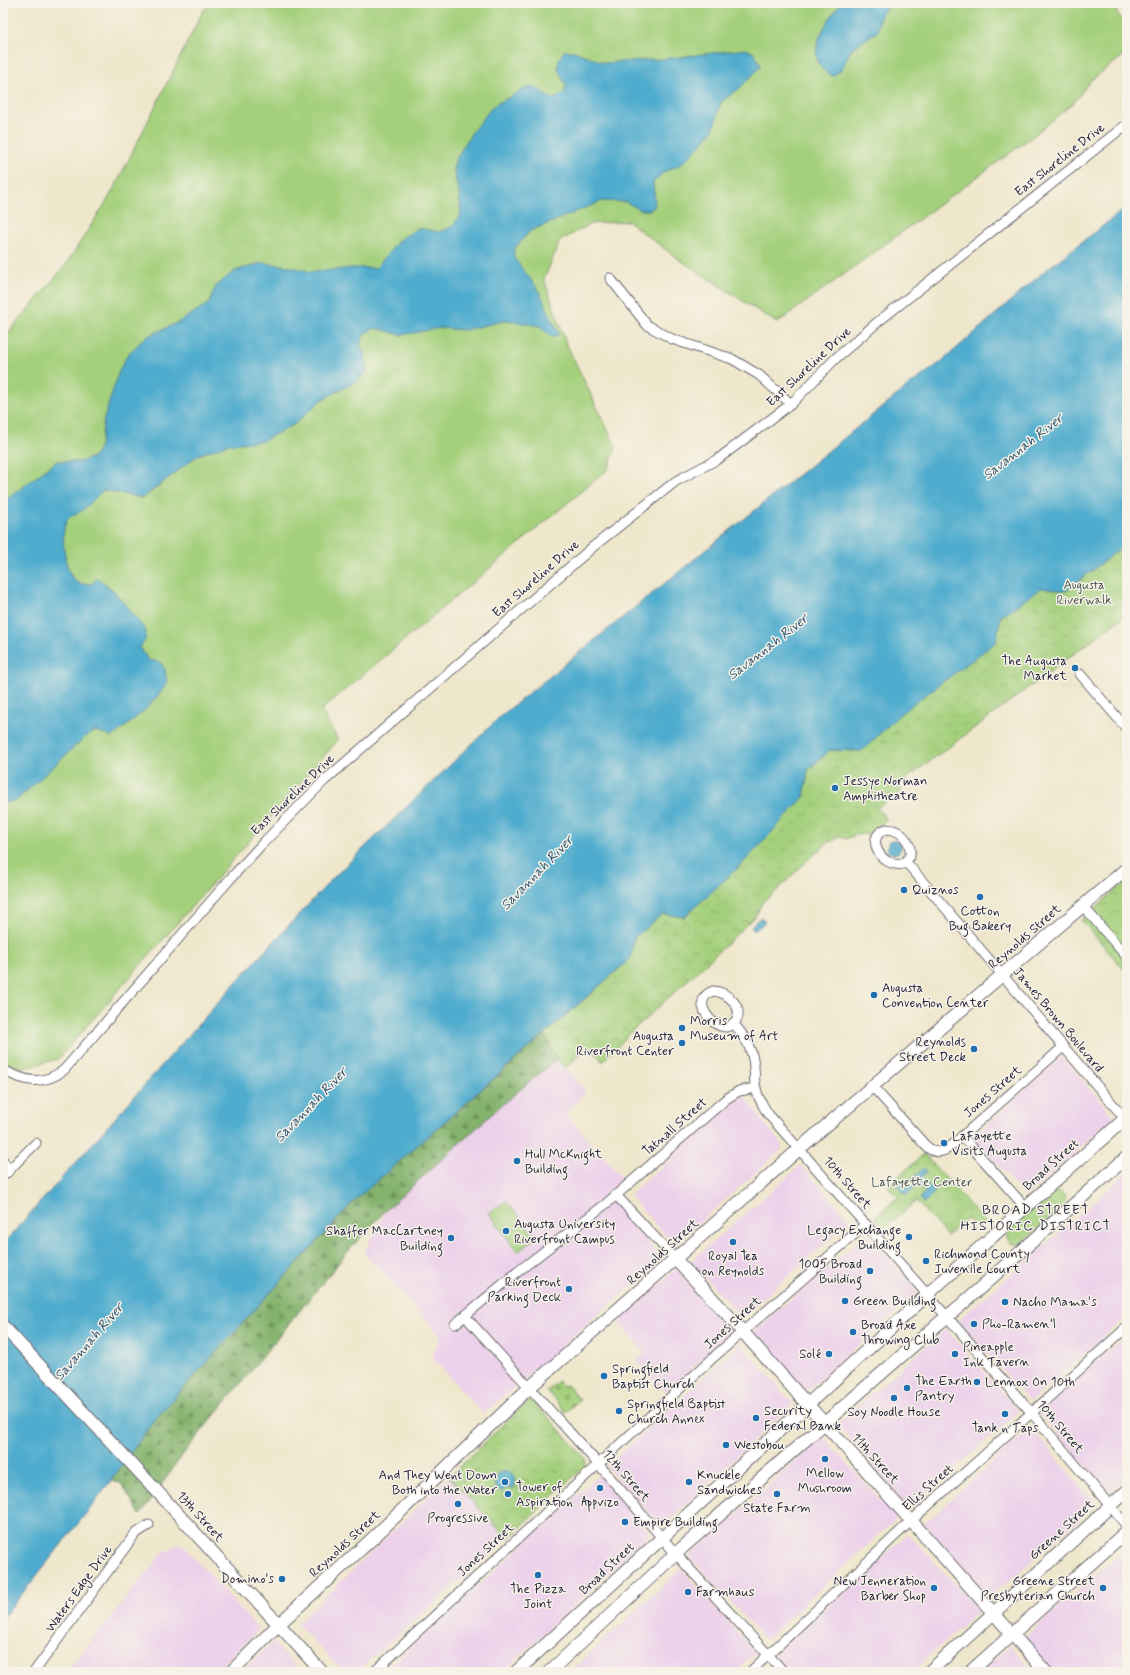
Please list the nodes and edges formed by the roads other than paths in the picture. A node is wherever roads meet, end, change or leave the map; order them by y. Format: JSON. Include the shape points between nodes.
{"nodes":[{"id":1,"x":1127,"y":124,"type":"edge"},
{"id":2,"x":610,"y":278,"type":"dead end"},
{"id":3,"x":791,"y":404,"type":"junction"},
{"id":4,"x":1080,"y":674,"type":"dead end"},
{"id":5,"x":1127,"y":729,"type":"edge"},
{"id":6,"x":906,"y":862,"type":"dead end"},
{"id":7,"x":1126,"y":872,"type":"edge"},
{"id":8,"x":1083,"y":906,"type":"junction"},
{"id":9,"x":1127,"y":957,"type":"edge"},
{"id":10,"x":1003,"y":975,"type":"junction"},
{"id":11,"x":733,"y":1024,"type":"dead end"},
{"id":12,"x":1063,"y":1047,"type":"junction"},
{"id":13,"x":3,"y":1070,"type":"edge"},
{"id":14,"x":872,"y":1086,"type":"junction"},
{"id":15,"x":756,"y":1088,"type":"junction"},
{"id":16,"x":1126,"y":1119,"type":"edge"},
{"id":17,"x":962,"y":1136,"type":"junction"},
{"id":18,"x":36,"y":1143,"type":"dead end"},
{"id":19,"x":799,"y":1149,"type":"junction"},
{"id":20,"x":1127,"y":1157,"type":"edge"},
{"id":21,"x":3,"y":1160,"type":"edge"},
{"id":22,"x":5,"y":1174,"type":"edge"},
{"id":23,"x":616,"y":1195,"type":"junction"},
{"id":24,"x":1026,"y":1207,"type":"junction"},
{"id":25,"x":866,"y":1224,"type":"junction"},
{"id":26,"x":675,"y":1259,"type":"junction"},
{"id":27,"x":928,"y":1295,"type":"junction"},
{"id":28,"x":465,"y":1316,"type":"junction"},
{"id":29,"x":946,"y":1317,"type":"junction"},
{"id":30,"x":455,"y":1324,"type":"dead end"},
{"id":31,"x":3,"y":1326,"type":"edge"},
{"id":32,"x":1127,"y":1327,"type":"edge"},
{"id":33,"x":742,"y":1332,"type":"junction"},
{"id":34,"x":529,"y":1388,"type":"junction"},
{"id":35,"x":808,"y":1404,"type":"junction"},
{"id":36,"x":1031,"y":1412,"type":"junction"},
{"id":37,"x":824,"y":1423,"type":"junction"},
{"id":38,"x":598,"y":1464,"type":"junction"},
{"id":39,"x":1127,"y":1490,"type":"edge"},
{"id":40,"x":1110,"y":1506,"type":"junction"},
{"id":41,"x":911,"y":1521,"type":"junction"},
{"id":42,"x":149,"y":1525,"type":"dead end"},
{"id":43,"x":1127,"y":1526,"type":"edge"},
{"id":44,"x":1127,"y":1531,"type":"edge"},
{"id":45,"x":662,"y":1538,"type":"junction"},
{"id":46,"x":676,"y":1554,"type":"junction"},
{"id":47,"x":993,"y":1612,"type":"junction"},
{"id":48,"x":278,"y":1625,"type":"junction"},
{"id":49,"x":1012,"y":1634,"type":"junction"},
{"id":50,"x":551,"y":1640,"type":"junction"},
{"id":51,"x":769,"y":1655,"type":"junction"},
{"id":52,"x":566,"y":1656,"type":"junction"},
{"id":53,"x":34,"y":1672,"type":"edge"},
{"id":54,"x":231,"y":1672,"type":"edge"},
{"id":55,"x":322,"y":1672,"type":"edge"},
{"id":56,"x":374,"y":1672,"type":"edge"},
{"id":57,"x":516,"y":1672,"type":"edge"},
{"id":58,"x":549,"y":1672,"type":"edge"},
{"id":59,"x":750,"y":1672,"type":"edge"},
{"id":60,"x":784,"y":1672,"type":"edge"},
{"id":61,"x":929,"y":1672,"type":"edge"},
{"id":62,"x":970,"y":1672,"type":"edge"},
{"id":63,"x":1046,"y":1672,"type":"edge"}],
"edges":[{"from":1,"to":3,"type":"street","name":"East Shoreline Drive","via":[[880,321],[836,358]]},
{"from":2,"to":3,"type":"street","via":[[647,325],[672,339],[732,359],[759,375]]},
{"from":3,"to":13,"type":"street","name":"East Shoreline Drive","via":[[718,459],[676,481],[594,546],[324,781],[258,848],[64,1070],[52,1078],[37,1081],[22,1079]]},
{"from":4,"to":5,"type":"street"},
{"from":6,"to":10,"type":"street","name":"James Brown Boulevard"},
{"from":7,"to":8,"type":"main road","name":"Reynolds Street"},
{"from":8,"to":9,"type":"street"},
{"from":8,"to":10,"type":"main road","name":"Reynolds Street"},
{"from":10,"to":12,"type":"street","name":"James Brown Boulevard"},
{"from":10,"to":14,"type":"main road","name":"Reynolds Street"},
{"from":11,"to":15,"type":"street","name":"10th Street","via":[[746,1038],[752,1052]]},
{"from":12,"to":16,"type":"street","name":"James Brown Boulevard"},
{"from":12,"to":17,"type":"street","name":"Jones Street"},
{"from":14,"to":17,"type":"street","name":"Jones Street","via":[[925,1145],[934,1151],[946,1150]]},
{"from":14,"to":19,"type":"main road","name":"Reynolds Street"},
{"from":15,"to":19,"type":"street","name":"10th Street","via":[[768,1114]]},
{"from":15,"to":23,"type":"street","name":"Tatnall Street","via":[[739,1091],[726,1099]]},
{"from":16,"to":24,"type":"main road","name":"Broad Street"},
{"from":17,"to":24,"type":"street"},
{"from":18,"to":22,"type":"street"},
{"from":19,"to":25,"type":"street","name":"10th Street"},
{"from":19,"to":26,"type":"main road","name":"Reynolds Street"},
{"from":20,"to":29,"type":"main road"},
{"from":21,"to":22,"type":"street"},
{"from":23,"to":26,"type":"street","name":"11th Street"},
{"from":23,"to":28,"type":"street","name":"Tatnall Street"},
{"from":24,"to":27,"type":"main road","name":"Broad Street"},
{"from":25,"to":27,"type":"street","name":"10th Street"},
{"from":25,"to":33,"type":"street","name":"Jones Street"},
{"from":26,"to":33,"type":"main road","name":"11th Street"},
{"from":26,"to":34,"type":"main road","name":"Reynolds Street"},
{"from":27,"to":29,"type":"street","name":"10th Street"},
{"from":27,"to":35,"type":"main road","name":"Broad Street"},
{"from":28,"to":30,"type":"street","name":"Tatnall Street"},
{"from":28,"to":34,"type":"street","name":"12th Street"},
{"from":29,"to":36,"type":"street","name":"10th Street"},
{"from":29,"to":37,"type":"main road"},
{"from":31,"to":48,"type":"main road","name":"13th Street"},
{"from":32,"to":36,"type":"street","name":"Ellis Street"},
{"from":33,"to":35,"type":"main road","name":"11th Street"},
{"from":33,"to":38,"type":"street","name":"Jones Street"},
{"from":34,"to":38,"type":"street","name":"12th Street"},
{"from":34,"to":48,"type":"main road","name":"Reynolds Street"},
{"from":35,"to":37,"type":"main road","name":"11th Street"},
{"from":35,"to":45,"type":"main road","name":"Broad Street"},
{"from":36,"to":40,"type":"street","name":"10th Street"},
{"from":36,"to":41,"type":"street","name":"Ellis Street"},
{"from":37,"to":41,"type":"main road","name":"11th Street"},
{"from":37,"to":46,"type":"main road"},
{"from":38,"to":45,"type":"street","name":"12th Street"},
{"from":38,"to":56,"type":"street","name":"Jones Street"},
{"from":39,"to":40,"type":"main road","name":"Greene Street"},
{"from":40,"to":43,"type":"street","name":"10th Street"},
{"from":40,"to":47,"type":"main road","name":"Greene Street"},
{"from":41,"to":47,"type":"main road","name":"11th Street"},
{"from":41,"to":51,"type":"street","name":"Ellis Street"},
{"from":42,"to":53,"type":"street","name":"Waters Edge Drive","via":[[135,1534]]},
{"from":44,"to":49,"type":"main road"},
{"from":45,"to":46,"type":"street","name":"12th Street"},
{"from":45,"to":50,"type":"main road","name":"Broad Street"},
{"from":46,"to":51,"type":"street","name":"12th Street"},
{"from":46,"to":52,"type":"main road"},
{"from":47,"to":49,"type":"main road","name":"11th Street"},
{"from":47,"to":61,"type":"main road","name":"Greene Street"},
{"from":48,"to":54,"type":"main road","name":"Reynolds Street"},
{"from":48,"to":55,"type":"main road","name":"13th Street"},
{"from":49,"to":62,"type":"main road"},
{"from":49,"to":63,"type":"main road","name":"11th Street"},
{"from":50,"to":52,"type":"main road"},
{"from":50,"to":57,"type":"main road","name":"Broad Street"},
{"from":51,"to":59,"type":"street","name":"Ellis Street"},
{"from":51,"to":60,"type":"street","name":"12th Street"},
{"from":52,"to":58,"type":"main road"}]}
